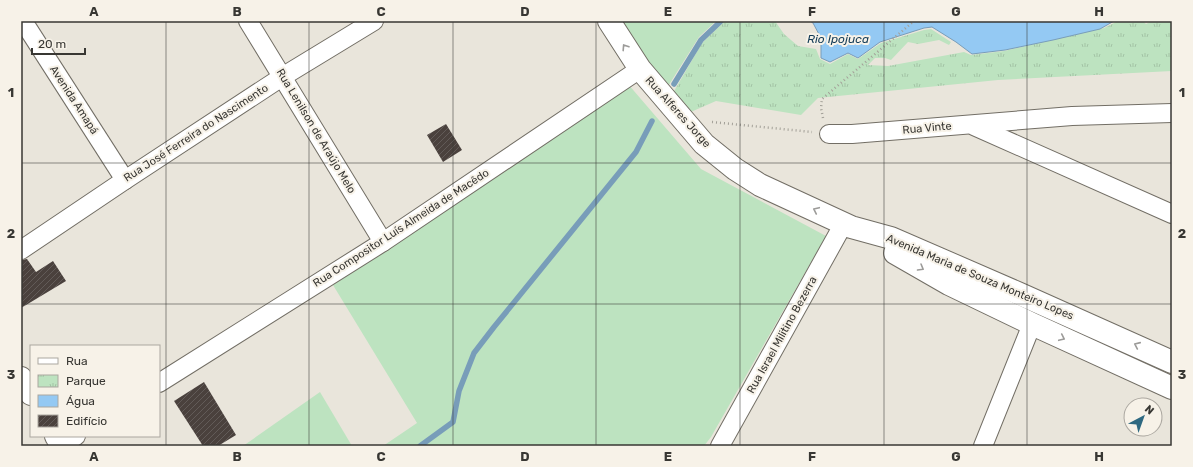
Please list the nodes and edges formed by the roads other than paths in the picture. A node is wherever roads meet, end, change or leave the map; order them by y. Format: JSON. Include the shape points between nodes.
{"nodes":[{"id":1,"x":23,"y":21,"type":"edge"},
{"id":2,"x":248,"y":21,"type":"edge"},
{"id":3,"x":374,"y":21,"type":"edge"},
{"id":4,"x":609,"y":21,"type":"edge"},
{"id":5,"x":640,"y":69,"type":"junction"},
{"id":6,"x":282,"y":77,"type":"junction"},
{"id":7,"x":1172,"y":113,"type":"edge"},
{"id":8,"x":971,"y":124,"type":"junction"},
{"id":9,"x":829,"y":134,"type":"road end"},
{"id":10,"x":125,"y":180,"type":"junction"},
{"id":11,"x":1172,"y":214,"type":"edge"},
{"id":12,"x":847,"y":225,"type":"junction"},
{"id":13,"x":382,"y":242,"type":"junction"},
{"id":14,"x":21,"y":250,"type":"edge"},
{"id":15,"x":1032,"y":324,"type":"junction"},
{"id":16,"x":1172,"y":362,"type":"edge"},
{"id":17,"x":21,"y":378,"type":"edge"},
{"id":18,"x":160,"y":382,"type":"edge"},
{"id":19,"x":1172,"y":388,"type":"edge"},
{"id":20,"x":30,"y":392,"type":"edge"},
{"id":21,"x":724,"y":445,"type":"edge"},
{"id":22,"x":983,"y":446,"type":"edge"}],
"edges":[{"from":1,"to":10,"type":"street","name":"Avenida Amapá"},
{"from":2,"to":6,"type":"street","name":"Rua Lenilson de Araújo Melo"},
{"from":3,"to":6,"type":"street","name":"Rua José Ferreira do Nascimento"},
{"from":5,"to":4,"type":"street","name":"Rua Alferes Jorge","one_way":true},
{"from":12,"to":5,"type":"street","name":"Rua Alferes Jorge","one_way":true,"via":[[760,185],[735,168],[704,144]]},
{"from":5,"to":13,"type":"street","name":"Rua Compositor Luís Almeida de Macêdo"},
{"from":6,"to":10,"type":"street","name":"Rua José Ferreira do Nascimento"},
{"from":6,"to":13,"type":"street","name":"Rua Lenilson de Araújo Melo"},
{"from":7,"to":8,"type":"street","name":"Rua Vinte","via":[[1072,116]]},
{"from":8,"to":9,"type":"street","name":"Rua Vinte"},
{"from":8,"to":11,"type":"street"},
{"from":10,"to":14,"type":"street","name":"Rua José Ferreira do Nascimento"},
{"from":12,"to":15,"type":"street","name":"Avenida Maria de Souza Monteiro Lopes","one_way":true,"via":[[949,284]]},
{"from":16,"to":12,"type":"street","name":"Avenida Maria de Souza Monteiro Lopes","one_way":true,"via":[[891,238]]},
{"from":12,"to":21,"type":"street","name":"Rua Israel Militino Bezerra"},
{"from":13,"to":18,"type":"street","name":"Rua Compositor Luís Almeida de Macêdo"},
{"from":15,"to":19,"type":"street","name":"Avenida Maria de Souza Monteiro Lopes","one_way":true},
{"from":15,"to":22,"type":"street"},
{"from":17,"to":20,"type":"street"}]}
